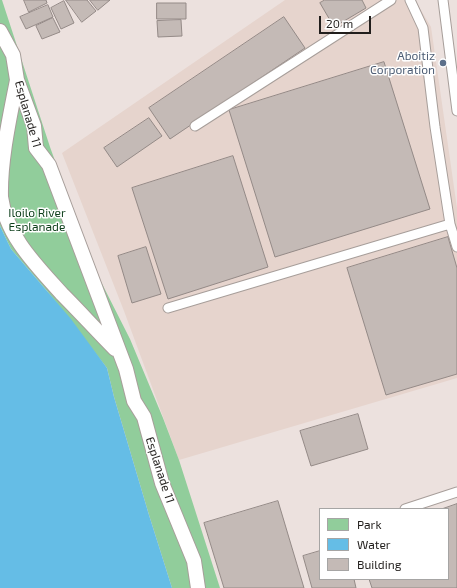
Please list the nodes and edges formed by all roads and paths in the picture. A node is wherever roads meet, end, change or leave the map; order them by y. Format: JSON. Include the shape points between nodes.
{"nodes":[{"id":1,"x":391,"y":0,"type":"edge"},
{"id":2,"x":410,"y":0,"type":"edge"},
{"id":3,"x":443,"y":0,"type":"edge"},
{"id":4,"x":0,"y":31,"type":"edge"},
{"id":5,"x":17,"y":80,"type":"junction"},
{"id":6,"x":457,"y":111,"type":"edge"},
{"id":7,"x":195,"y":126,"type":"dead end"},
{"id":8,"x":450,"y":224,"type":"junction"},
{"id":9,"x":457,"y":247,"type":"edge"},
{"id":10,"x":168,"y":308,"type":"dead end"},
{"id":11,"x":119,"y":353,"type":"junction"},
{"id":12,"x":457,"y":492,"type":"edge"},
{"id":13,"x":408,"y":508,"type":"edge"},
{"id":14,"x":198,"y":588,"type":"edge"}],
"edges":[{"from":1,"to":7,"type":"lane"},
{"from":2,"to":8,"type":"lane","via":[[423,28]]},
{"from":3,"to":6,"type":"lane"},
{"from":4,"to":5,"type":"street","name":"Esplanade 11","via":[[13,55]]},
{"from":5,"to":11,"type":"street","name":"Esplanade 11","via":[[34,126],[36,148],[49,166]]},
{"from":5,"to":11,"type":"street","name":"Esplanade 11","via":[[1,172],[1,197],[6,218],[27,253]]},
{"from":8,"to":9,"type":"lane"},
{"from":8,"to":10,"type":"lane"},
{"from":11,"to":14,"type":"street","name":"Esplanade 11","via":[[134,401],[144,417],[162,482],[194,561]]},
{"from":12,"to":13,"type":"lane"}]}
